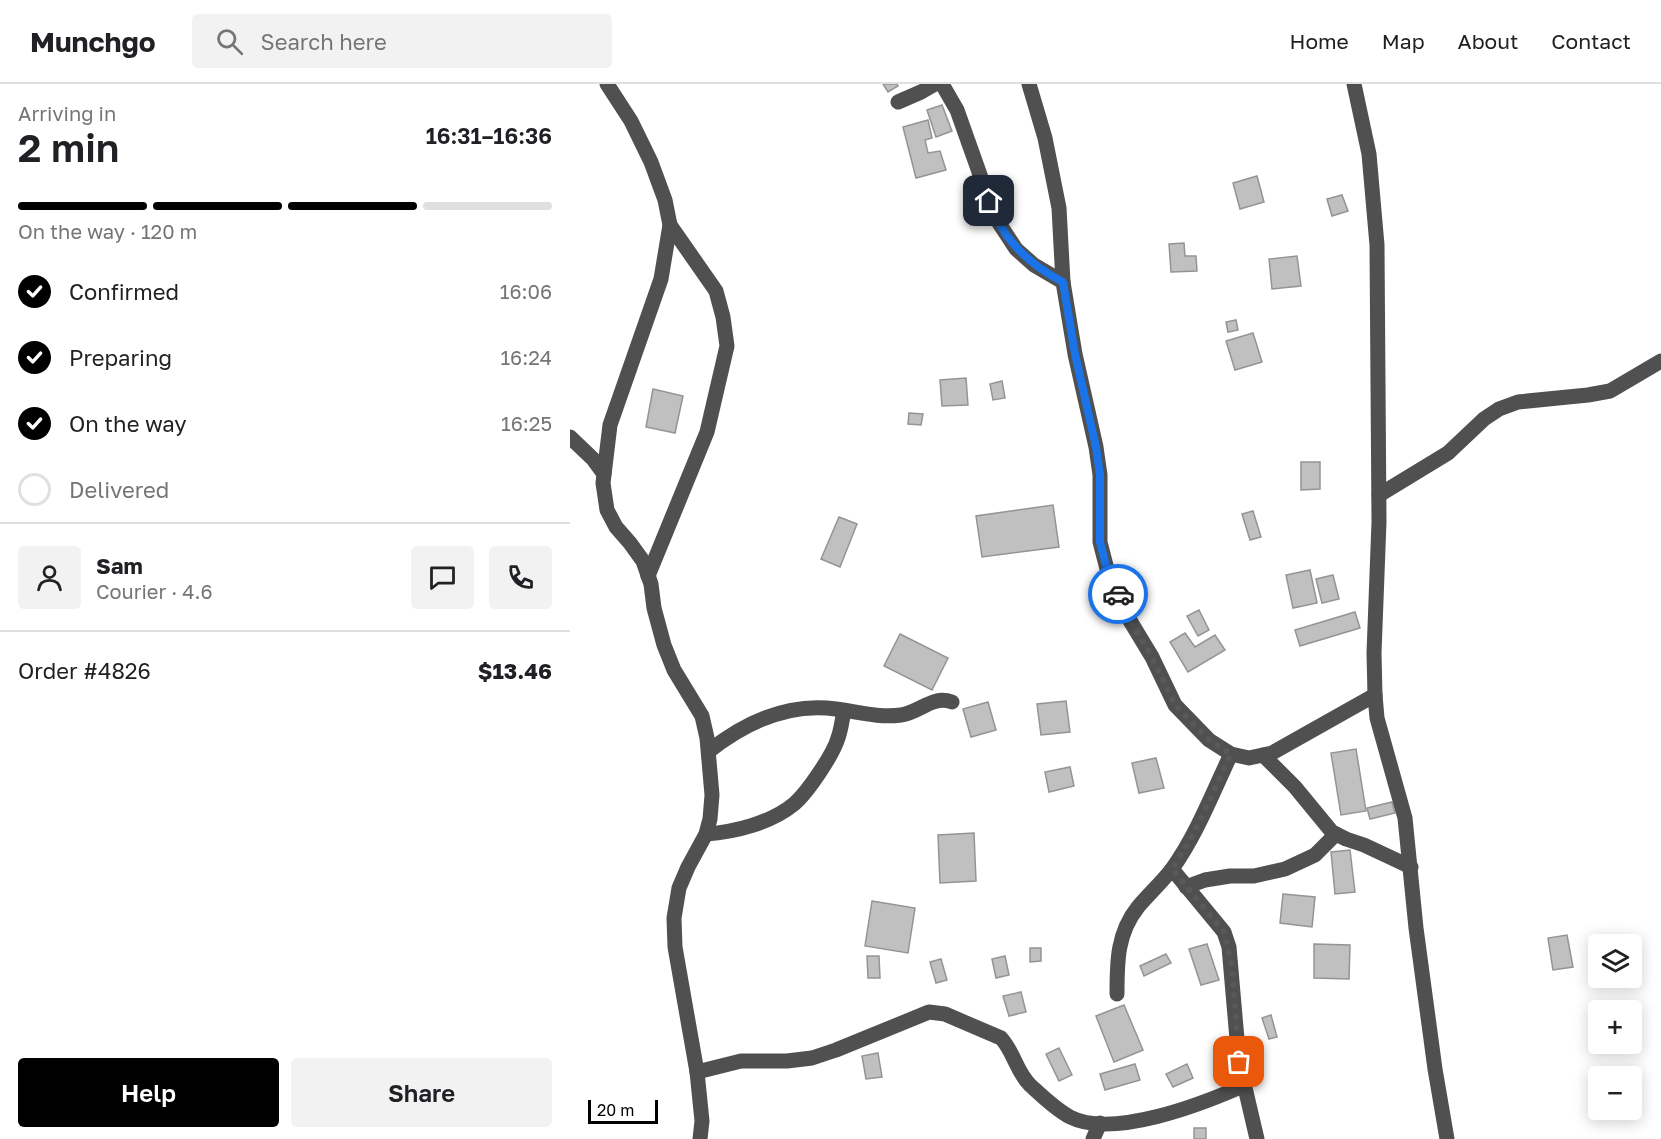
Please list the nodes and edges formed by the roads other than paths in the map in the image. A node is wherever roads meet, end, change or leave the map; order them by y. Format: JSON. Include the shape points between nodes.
{"nodes":[{"id":1,"x":607,"y":84,"type":"edge"},
{"id":2,"x":935,"y":84,"type":"edge"},
{"id":3,"x":942,"y":84,"type":"edge"},
{"id":4,"x":1029,"y":84,"type":"edge"},
{"id":5,"x":1354,"y":84,"type":"edge"},
{"id":6,"x":898,"y":102,"type":"dead end"},
{"id":7,"x":670,"y":225,"type":"junction"},
{"id":8,"x":1063,"y":282,"type":"junction"},
{"id":9,"x":1661,"y":361,"type":"edge"},
{"id":10,"x":570,"y":437,"type":"edge"},
{"id":11,"x":604,"y":474,"type":"junction"},
{"id":12,"x":1379,"y":495,"type":"junction"},
{"id":13,"x":648,"y":576,"type":"junction"},
{"id":14,"x":1375,"y":695,"type":"junction"},
{"id":15,"x":952,"y":702,"type":"dead end"},
{"id":16,"x":844,"y":711,"type":"junction"},
{"id":17,"x":709,"y":751,"type":"junction"},
{"id":18,"x":1231,"y":754,"type":"junction"},
{"id":19,"x":1263,"y":755,"type":"junction"},
{"id":20,"x":706,"y":834,"type":"junction"},
{"id":21,"x":1336,"y":834,"type":"junction"},
{"id":22,"x":1411,"y":867,"type":"junction"},
{"id":23,"x":1172,"y":869,"type":"junction"},
{"id":24,"x":1186,"y":887,"type":"junction"},
{"id":25,"x":1118,"y":994,"type":"dead end"},
{"id":26,"x":697,"y":1072,"type":"junction"},
{"id":27,"x":1243,"y":1086,"type":"junction"},
{"id":28,"x":1100,"y":1123,"type":"junction"},
{"id":29,"x":700,"y":1139,"type":"edge"},
{"id":30,"x":1093,"y":1139,"type":"edge"},
{"id":31,"x":1257,"y":1139,"type":"edge"},
{"id":32,"x":1447,"y":1139,"type":"edge"}],
"edges":[{"from":1,"to":7,"type":"street","via":[[651,162]]},
{"from":2,"to":6,"type":"street"},
{"from":3,"to":8,"type":"street","via":[[957,110],[995,217],[1016,249]]},
{"from":4,"to":8,"type":"street","via":[[1053,171]]},
{"from":5,"to":12,"type":"street","via":[[1369,154],[1377,245]]},
{"from":7,"to":11,"type":"street","via":[[661,279],[610,425]]},
{"from":7,"to":13,"type":"street","via":[[716,291],[727,346],[707,432]]},
{"from":8,"to":18,"type":"street","via":[[1096,447],[1100,542],[1108,573],[1175,705],[1209,740]]},
{"from":9,"to":12,"type":"street","via":[[1610,391],[1518,402],[1499,409],[1448,453]]},
{"from":10,"to":11,"type":"street"},
{"from":11,"to":13,"type":"street","via":[[607,510],[643,561]]},
{"from":12,"to":14,"type":"street"},
{"from":13,"to":17,"type":"street","via":[[664,645],[702,716]]},
{"from":14,"to":19,"type":"street"},
{"from":14,"to":22,"type":"street","via":[[1377,718],[1405,818]]},
{"from":15,"to":16,"type":"street","via":[[941,699],[902,715]]},
{"from":16,"to":17,"type":"street","via":[[802,708],[766,716]]},
{"from":16,"to":20,"type":"street","via":[[831,754],[794,804],[748,826]]},
{"from":17,"to":20,"type":"street","via":[[712,795]]},
{"from":18,"to":19,"type":"street","via":[[1249,758]]},
{"from":18,"to":23,"type":"street","via":[[1193,835]]},
{"from":19,"to":21,"type":"street"},
{"from":20,"to":26,"type":"street","via":[[679,888],[674,918],[676,957]]},
{"from":21,"to":22,"type":"street"},
{"from":21,"to":24,"type":"street","via":[[1315,855],[1285,869],[1205,880]]},
{"from":22,"to":32,"type":"street"},
{"from":23,"to":24,"type":"street"},
{"from":23,"to":25,"type":"street","via":[[1127,922],[1117,960]]},
{"from":24,"to":27,"type":"street","via":[[1224,932],[1229,947]]},
{"from":26,"to":28,"type":"street","via":[[741,1061],[812,1058],[929,1012],[945,1014],[1001,1038],[1020,1074],[1045,1099],[1070,1117]]},
{"from":26,"to":29,"type":"street"},
{"from":27,"to":28,"type":"street","via":[[1162,1115]]},
{"from":27,"to":31,"type":"street"},
{"from":28,"to":30,"type":"street"}]}
